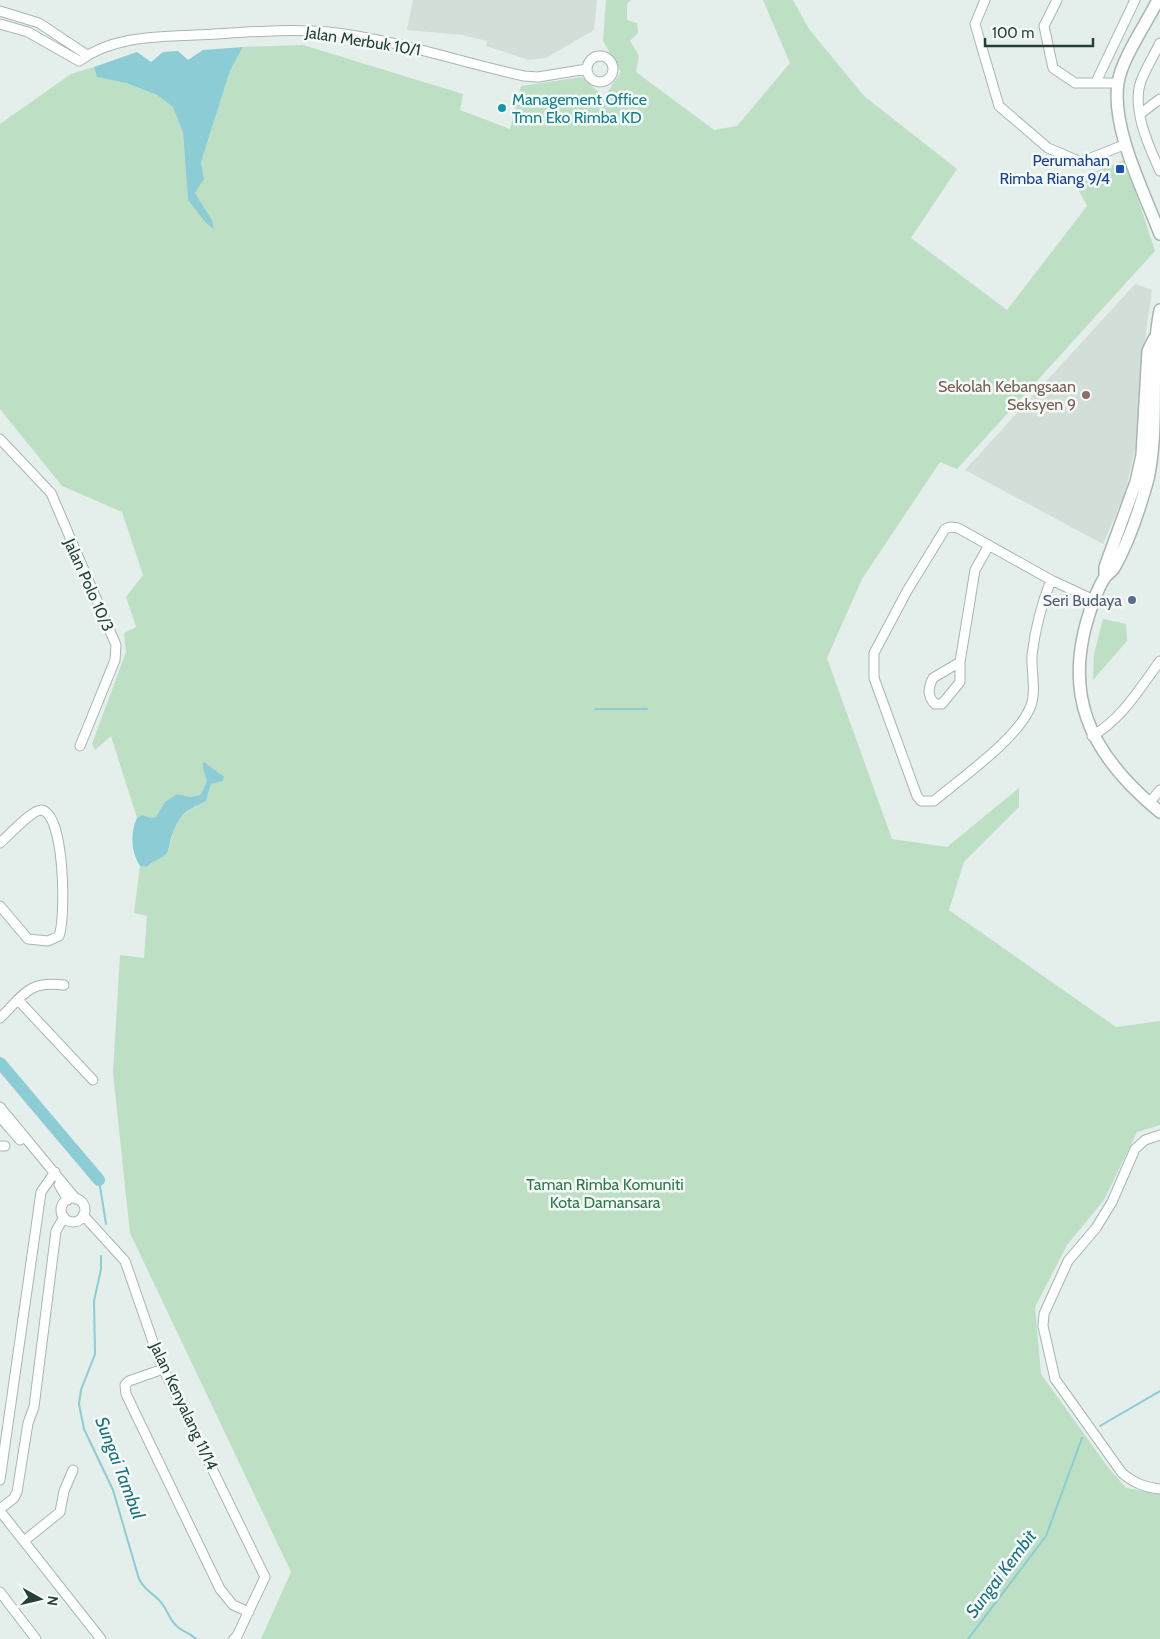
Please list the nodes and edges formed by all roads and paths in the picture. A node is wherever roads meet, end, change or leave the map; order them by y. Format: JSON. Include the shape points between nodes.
{"nodes":[{"id":1,"x":985,"y":0,"type":"edge"},
{"id":2,"x":1057,"y":0,"type":"edge"},
{"id":3,"x":1135,"y":0,"type":"edge"},
{"id":4,"x":1158,"y":0,"type":"edge"},
{"id":5,"x":0,"y":11,"type":"edge"},
{"id":6,"x":0,"y":24,"type":"edge"},
{"id":7,"x":1160,"y":43,"type":"edge"},
{"id":8,"x":87,"y":55,"type":"junction"},
{"id":9,"x":587,"y":69,"type":"dead end"},
{"id":10,"x":1096,"y":82,"type":"junction"},
{"id":11,"x":1118,"y":83,"type":"junction"},
{"id":12,"x":1160,"y":99,"type":"edge"},
{"id":13,"x":1140,"y":114,"type":"junction"},
{"id":14,"x":1126,"y":144,"type":"junction"},
{"id":15,"x":1160,"y":171,"type":"edge"},
{"id":16,"x":1160,"y":234,"type":"edge"},
{"id":17,"x":1160,"y":310,"type":"edge"},
{"id":18,"x":1157,"y":333,"type":"edge"},
{"id":19,"x":1155,"y":351,"type":"edge"},
{"id":20,"x":1158,"y":367,"type":"edge"},
{"id":21,"x":0,"y":439,"type":"edge"},
{"id":22,"x":1124,"y":530,"type":"junction"},
{"id":23,"x":989,"y":545,"type":"junction"},
{"id":24,"x":1051,"y":580,"type":"junction"},
{"id":25,"x":1094,"y":600,"type":"junction"},
{"id":26,"x":1160,"y":661,"type":"edge"},
{"id":27,"x":960,"y":662,"type":"junction"},
{"id":28,"x":1092,"y":736,"type":"junction"},
{"id":29,"x":80,"y":746,"type":"dead end"},
{"id":30,"x":1160,"y":790,"type":"edge"},
{"id":31,"x":1149,"y":804,"type":"junction"},
{"id":32,"x":1160,"y":812,"type":"edge"},
{"id":33,"x":0,"y":843,"type":"edge"},
{"id":34,"x":0,"y":906,"type":"edge"},
{"id":35,"x":64,"y":985,"type":"dead end"},
{"id":36,"x":18,"y":1000,"type":"junction"},
{"id":37,"x":0,"y":1018,"type":"edge"},
{"id":38,"x":93,"y":1080,"type":"dead end"},
{"id":39,"x":0,"y":1107,"type":"edge"},
{"id":40,"x":0,"y":1117,"type":"edge"},
{"id":41,"x":1160,"y":1135,"type":"edge"},
{"id":42,"x":53,"y":1174,"type":"junction"},
{"id":43,"x":72,"y":1199,"type":"junction"},
{"id":44,"x":83,"y":1215,"type":"junction"},
{"id":45,"x":64,"y":1217,"type":"junction"},
{"id":46,"x":163,"y":1369,"type":"junction"},
{"id":47,"x":4,"y":1422,"type":"edge"},
{"id":48,"x":73,"y":1470,"type":"dead end"},
{"id":49,"x":0,"y":1480,"type":"edge"},
{"id":50,"x":1160,"y":1490,"type":"edge"},
{"id":51,"x":0,"y":1510,"type":"edge"},
{"id":52,"x":24,"y":1541,"type":"junction"},
{"id":53,"x":0,"y":1592,"type":"edge"},
{"id":54,"x":249,"y":1612,"type":"junction"},
{"id":55,"x":36,"y":1639,"type":"edge"},
{"id":56,"x":101,"y":1639,"type":"edge"},
{"id":57,"x":234,"y":1639,"type":"edge"}],
"edges":[{"from":1,"to":14,"type":"street","via":[[975,24],[999,106],[1048,148],[1081,162]]},
{"from":2,"to":10,"type":"street","via":[[1044,26],[1053,68],[1076,83]]},
{"from":3,"to":10,"type":"street"},
{"from":4,"to":11,"type":"street"},
{"from":5,"to":8,"type":"street","via":[[39,23]]},
{"from":6,"to":8,"type":"street","name":"Jalan Merbuk 10/1","via":[[28,32],[79,61]]},
{"from":7,"to":13,"type":"street","via":[[1140,83]]},
{"from":8,"to":9,"type":"street","name":"Jalan Merbuk 10/1","via":[[134,38],[302,30],[337,33],[538,78]]},
{"from":10,"to":11,"type":"street"},
{"from":11,"to":14,"type":"street","via":[[1118,114]]},
{"from":12,"to":13,"type":"street"},
{"from":13,"to":15,"type":"street","via":[[1146,141]]},
{"from":14,"to":16,"type":"street"},
{"from":17,"to":18,"type":"street"},
{"from":18,"to":19,"type":"street"},
{"from":19,"to":20,"type":"street"},
{"from":19,"to":22,"type":"street","via":[[1142,455]]},
{"from":20,"to":22,"type":"street","via":[[1153,456],[1147,481]]},
{"from":21,"to":29,"type":"street","name":"Jalan Polo 10/3","via":[[51,493],[116,645],[115,660]]},
{"from":22,"to":25,"type":"street","via":[[1114,570],[1105,577]]},
{"from":23,"to":24,"type":"street"},
{"from":23,"to":24,"type":"street","via":[[958,528],[945,530],[874,653],[874,678],[916,796],[922,801],[934,801],[998,747],[1030,709],[1032,655],[1044,596]]},
{"from":23,"to":27,"type":"street","via":[[975,570]]},
{"from":24,"to":25,"type":"street"},
{"from":25,"to":28,"type":"street","via":[[1083,636],[1078,672],[1083,712]]},
{"from":26,"to":28,"type":"street","via":[[1118,717]]},
{"from":27,"to":27,"type":"street","via":[[960,682],[942,704],[935,704],[929,693],[933,678]]},
{"from":28,"to":31,"type":"street","via":[[1118,773]]},
{"from":30,"to":31,"type":"street"},
{"from":31,"to":32,"type":"street"},
{"from":33,"to":34,"type":"street","via":[[33,812],[47,812],[55,824],[65,893],[58,936],[48,941],[28,939]]},
{"from":35,"to":36,"type":"street","via":[[38,984]]},
{"from":36,"to":37,"type":"street"},
{"from":36,"to":38,"type":"street"},
{"from":39,"to":42,"type":"street"},
{"from":40,"to":42,"type":"street"},
{"from":41,"to":50,"type":"street","via":[[1144,1140],[1135,1149],[1105,1214],[1063,1270],[1046,1306],[1043,1326],[1055,1379],[1122,1473],[1145,1487]]},
{"from":42,"to":43,"type":"street"},
{"from":42,"to":47,"type":"street","via":[[41,1192]]},
{"from":43,"to":44,"type":"street","via":[[82,1204]]},
{"from":43,"to":45,"type":"street","via":[[62,1207]]},
{"from":44,"to":45,"type":"street","via":[[74,1222]]},
{"from":44,"to":46,"type":"street","name":"Jalan Kenyalang 11/14","via":[[125,1261]]},
{"from":45,"to":51,"type":"street","via":[[56,1231],[34,1407],[28,1423],[17,1492]]},
{"from":46,"to":54,"type":"street","name":"Jalan Kenyalang 11/14","via":[[265,1577]]},
{"from":46,"to":54,"type":"street","via":[[128,1381],[126,1394],[220,1589],[233,1605]]},
{"from":47,"to":49,"type":"street"},
{"from":48,"to":52,"type":"street","via":[[60,1512]]},
{"from":51,"to":52,"type":"street"},
{"from":52,"to":56,"type":"street"},
{"from":53,"to":55,"type":"street"},
{"from":54,"to":57,"type":"street"}]}
